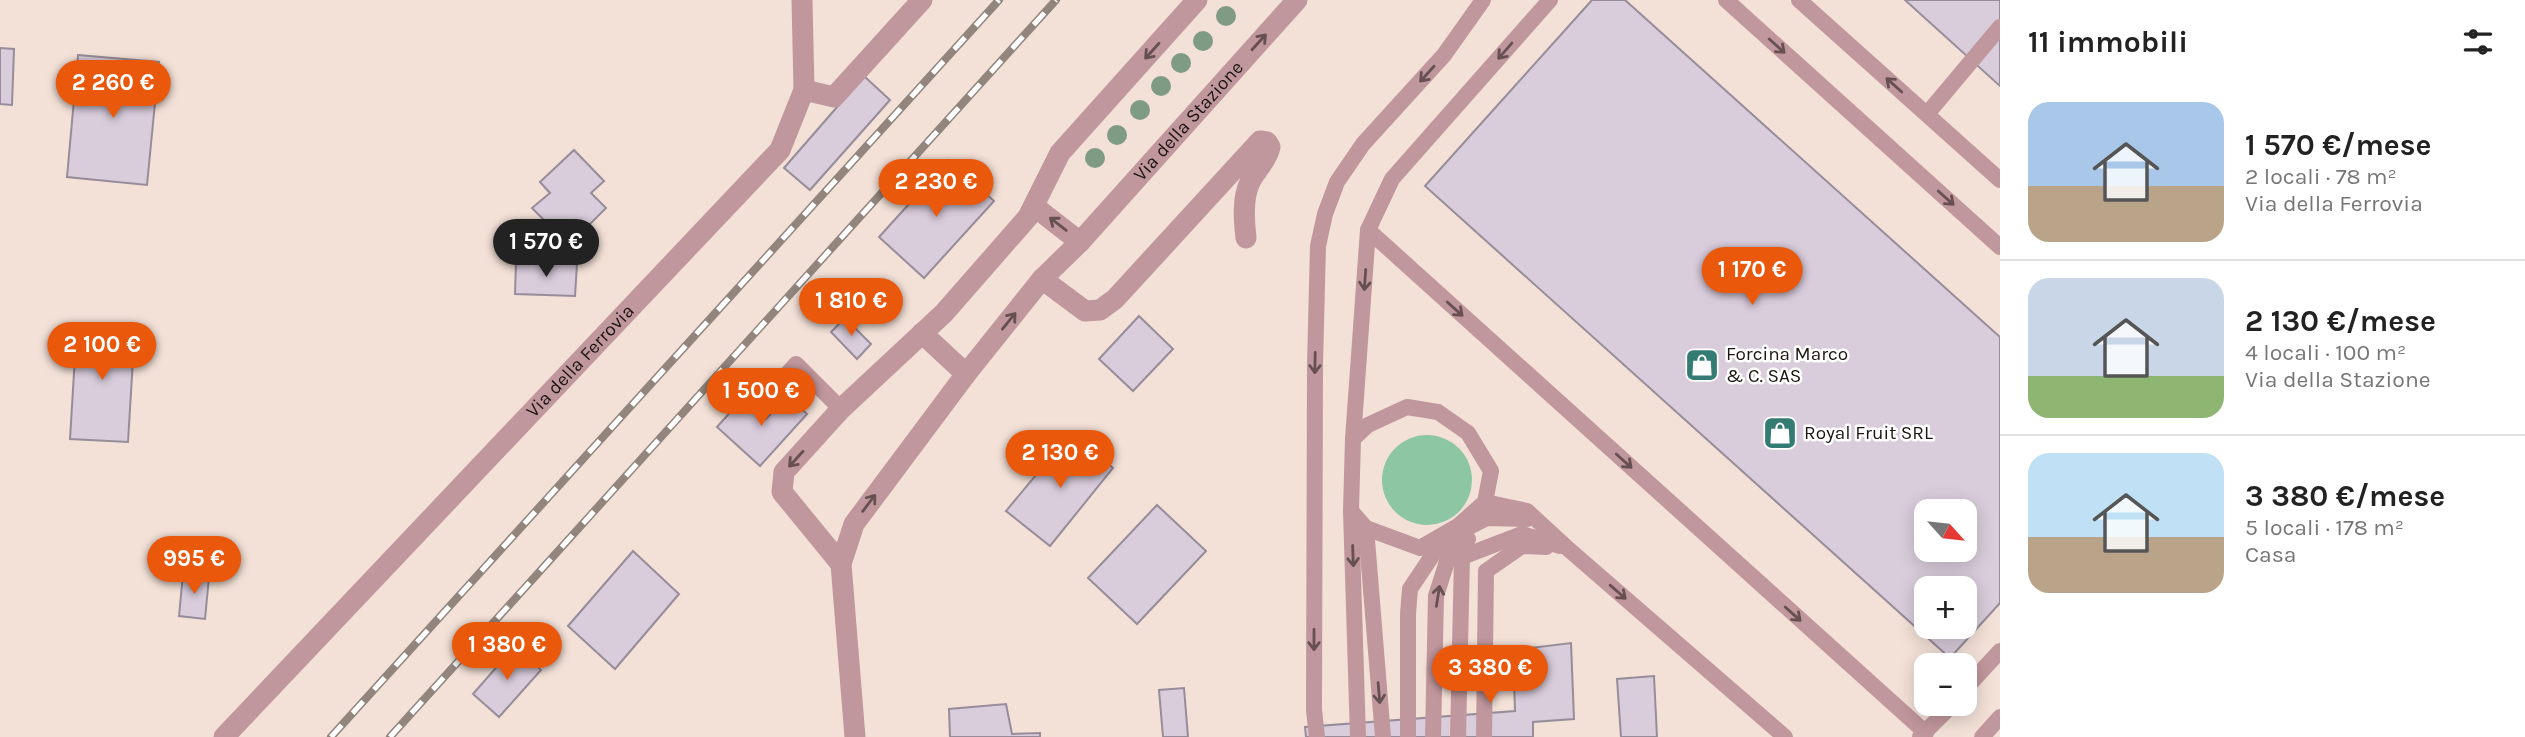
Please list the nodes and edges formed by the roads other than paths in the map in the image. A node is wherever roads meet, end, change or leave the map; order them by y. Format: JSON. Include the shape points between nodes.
{"nodes":[{"id":1,"x":802,"y":0,"type":"edge"},
{"id":2,"x":922,"y":0,"type":"edge"},
{"id":3,"x":1197,"y":0,"type":"edge"},
{"id":4,"x":1297,"y":0,"type":"edge"},
{"id":5,"x":1550,"y":0,"type":"edge"},
{"id":6,"x":1726,"y":0,"type":"edge"},
{"id":7,"x":1799,"y":0,"type":"edge"},
{"id":8,"x":1483,"y":4,"type":"edge"},
{"id":9,"x":2000,"y":27,"type":"edge"},
{"id":10,"x":804,"y":90,"type":"junction"},
{"id":11,"x":1927,"y":114,"type":"junction"},
{"id":12,"x":2000,"y":180,"type":"edge"},
{"id":13,"x":1035,"y":207,"type":"junction"},
{"id":14,"x":1368,"y":230,"type":"junction"},
{"id":15,"x":1246,"y":239,"type":"dead end"},
{"id":16,"x":1080,"y":242,"type":"junction"},
{"id":17,"x":2000,"y":247,"type":"edge"},
{"id":18,"x":1042,"y":279,"type":"junction"},
{"id":19,"x":922,"y":333,"type":"junction"},
{"id":20,"x":967,"y":374,"type":"junction"},
{"id":21,"x":765,"y":399,"type":"dead end"},
{"id":22,"x":841,"y":409,"type":"junction"},
{"id":23,"x":1353,"y":439,"type":"junction"},
{"id":24,"x":1485,"y":502,"type":"junction"},
{"id":25,"x":1352,"y":511,"type":"junction"},
{"id":26,"x":1366,"y":528,"type":"junction"},
{"id":27,"x":1566,"y":547,"type":"junction"},
{"id":28,"x":841,"y":564,"type":"junction"},
{"id":29,"x":2000,"y":651,"type":"edge"},
{"id":30,"x":1977,"y":677,"type":"edge"},
{"id":31,"x":1941,"y":716,"type":"edge"},
{"id":32,"x":2000,"y":717,"type":"edge"},
{"id":33,"x":1923,"y":735,"type":"edge"},
{"id":34,"x":223,"y":737,"type":"edge"},
{"id":35,"x":855,"y":737,"type":"edge"},
{"id":36,"x":1317,"y":737,"type":"edge"},
{"id":37,"x":1358,"y":737,"type":"edge"},
{"id":38,"x":1383,"y":737,"type":"edge"},
{"id":39,"x":1408,"y":737,"type":"edge"},
{"id":40,"x":1433,"y":737,"type":"edge"},
{"id":41,"x":1458,"y":737,"type":"edge"},
{"id":42,"x":1484,"y":737,"type":"edge"},
{"id":43,"x":1785,"y":737,"type":"edge"},
{"id":44,"x":1982,"y":737,"type":"edge"}],
"edges":[{"from":1,"to":10,"type":"street"},
{"from":2,"to":10,"type":"street","via":[[834,97]]},
{"from":3,"to":13,"type":"street","one_way":true,"via":[[1060,153]]},
{"from":16,"to":4,"type":"street","name":"Via della Stazione","one_way":true},
{"from":5,"to":14,"type":"lane","one_way":true,"via":[[1392,180]]},
{"from":6,"to":17,"type":"lane","one_way":true},
{"from":11,"to":7,"type":"lane","one_way":true},
{"from":8,"to":36,"type":"lane","one_way":true,"via":[[1444,55],[1363,144],[1337,182],[1325,214],[1318,246],[1315,365]]},
{"from":9,"to":11,"type":"lane"},
{"from":10,"to":34,"type":"street","name":"Via della Ferrovia","via":[[780,150]]},
{"from":11,"to":12,"type":"lane"},
{"from":16,"to":13,"type":"street","one_way":true},
{"from":13,"to":19,"type":"street"},
{"from":14,"to":23,"type":"lane","one_way":true},
{"from":14,"to":33,"type":"lane","one_way":true},
{"from":15,"to":18,"type":"street","via":[[1249,184],[1268,156],[1267,142],[1260,141],[1100,310],[1085,311]]},
{"from":16,"to":18,"type":"street","name":"Via della Stazione"},
{"from":20,"to":18,"type":"street","name":"Via della Stazione","one_way":true},
{"from":19,"to":20,"type":"street"},
{"from":19,"to":22,"type":"street"},
{"from":28,"to":20,"type":"street","name":"Via della Stazione","one_way":true,"via":[[854,524]]},
{"from":21,"to":22,"type":"lane","via":[[796,364]]},
{"from":22,"to":28,"type":"street","one_way":true,"via":[[784,472],[782,492]]},
{"from":23,"to":24,"type":"lane","via":[[1368,425],[1407,407],[1438,412],[1468,433],[1491,471]]},
{"from":23,"to":25,"type":"lane"},
{"from":24,"to":26,"type":"lane","via":[[1458,526],[1420,548]]},
{"from":24,"to":27,"type":"lane","via":[[1527,510]]},
{"from":25,"to":26,"type":"lane"},
{"from":25,"to":37,"type":"lane","one_way":true},
{"from":26,"to":38,"type":"lane","one_way":true},
{"from":27,"to":39,"type":"lane","via":[[1525,518],[1488,518],[1442,541],[1410,589]]},
{"from":40,"to":27,"type":"lane","one_way":true,"via":[[1436,597],[1451,549],[1490,526],[1523,525]]},
{"from":27,"to":41,"type":"lane","via":[[1522,534],[1462,557]]},
{"from":27,"to":42,"type":"lane","via":[[1522,546],[1486,571]]},
{"from":27,"to":43,"type":"lane","one_way":true},
{"from":28,"to":35,"type":"street","name":"Via della Stazione"},
{"from":29,"to":30,"type":"lane"},
{"from":31,"to":33,"type":"lane"},
{"from":32,"to":44,"type":"lane"}]}
